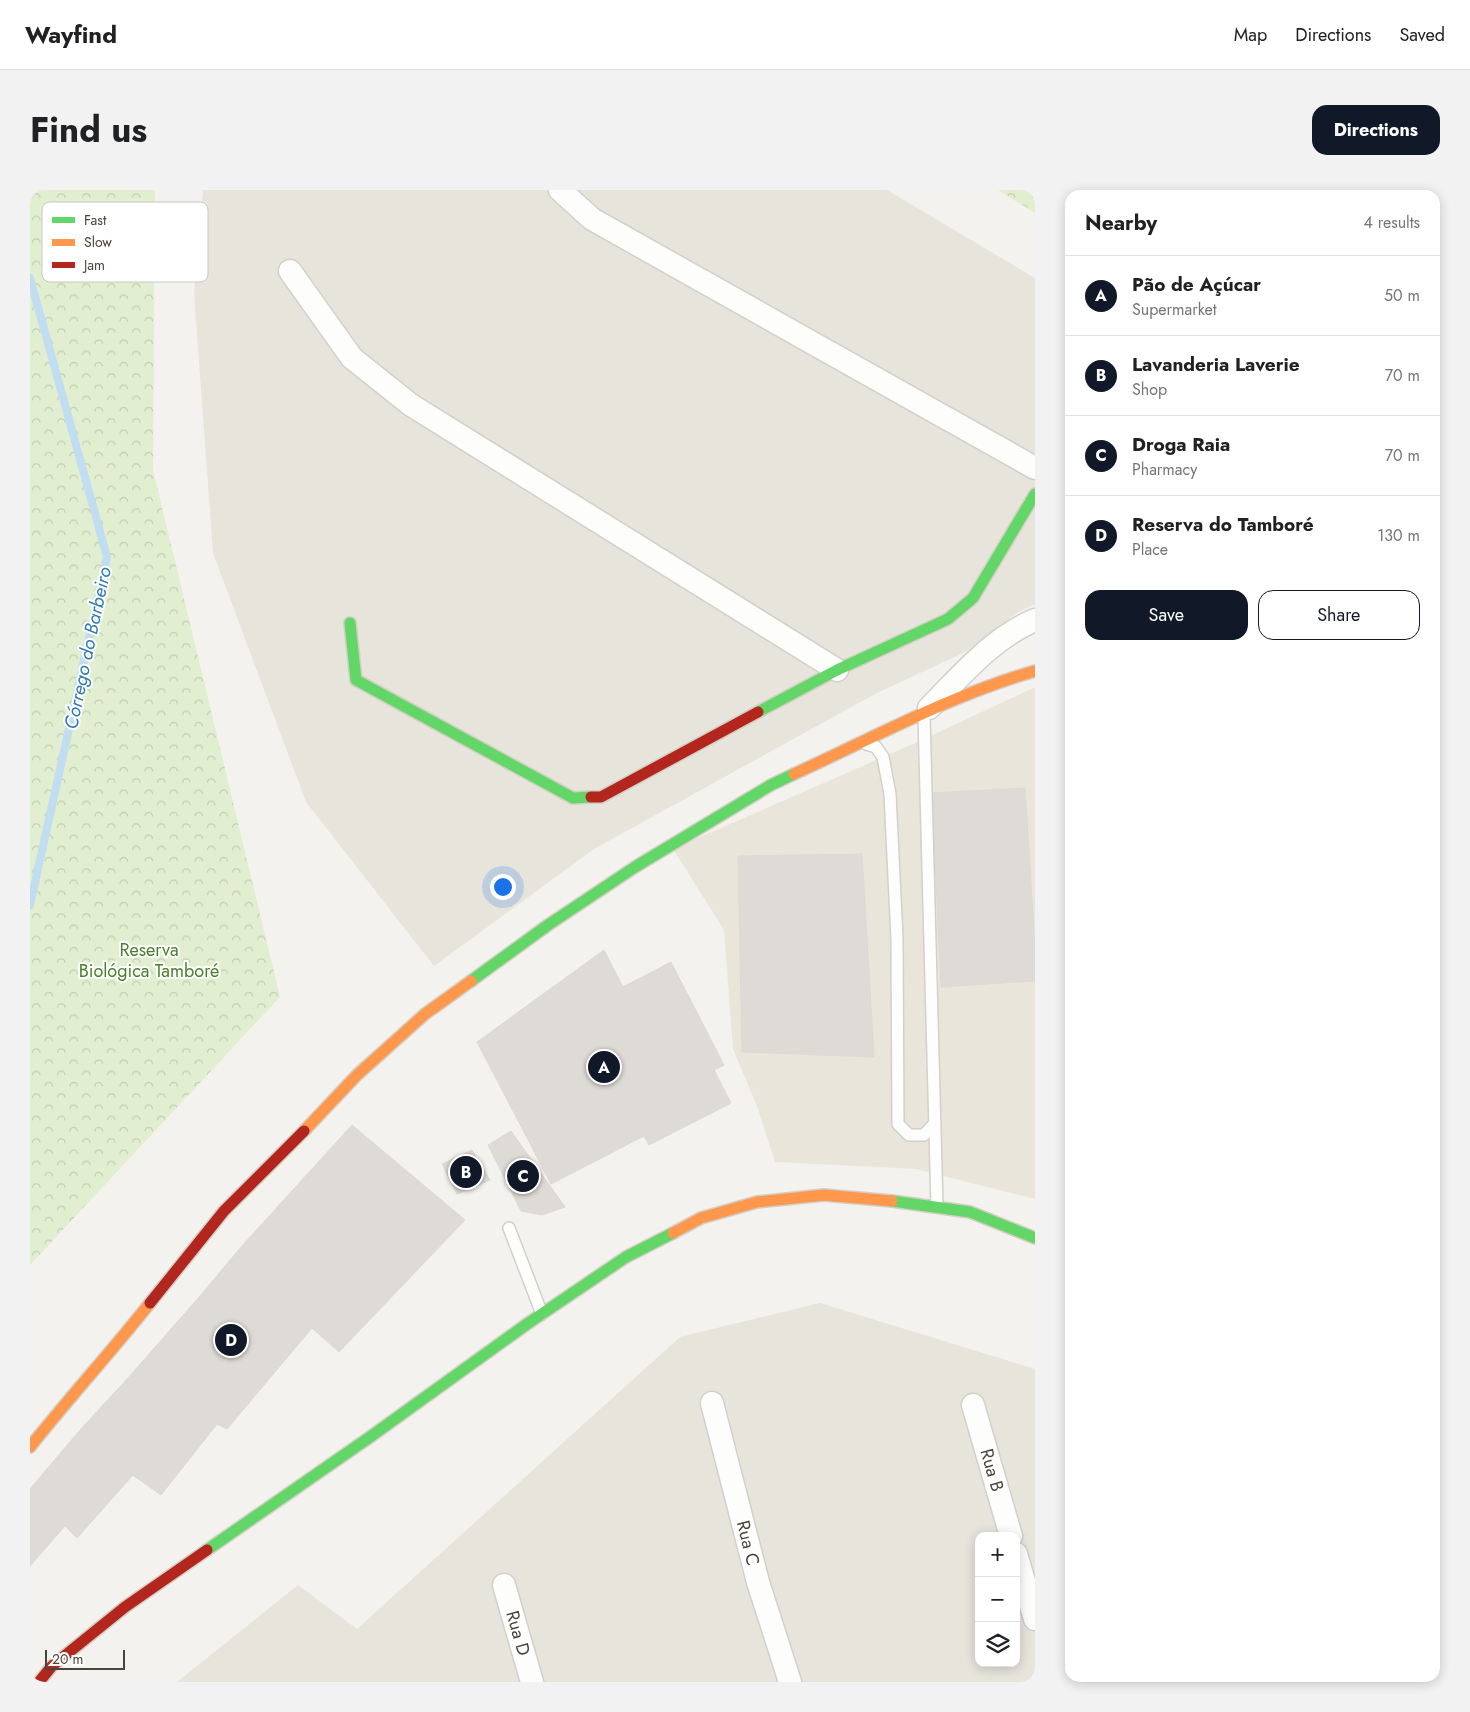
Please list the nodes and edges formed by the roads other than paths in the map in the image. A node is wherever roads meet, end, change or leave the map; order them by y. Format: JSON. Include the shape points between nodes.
{"nodes":[{"id":1,"x":560,"y":190,"type":"edge"},
{"id":2,"x":290,"y":271,"type":"dead end"},
{"id":3,"x":1035,"y":468,"type":"edge"},
{"id":4,"x":1035,"y":494,"type":"edge"},
{"id":5,"x":1035,"y":620,"type":"edge"},
{"id":6,"x":350,"y":623,"type":"dead end"},
{"id":7,"x":837,"y":670,"type":"junction"},
{"id":8,"x":1035,"y":671,"type":"edge"},
{"id":9,"x":924,"y":714,"type":"junction"},
{"id":10,"x":862,"y":743,"type":"junction"},
{"id":11,"x":934,"y":1124,"type":"junction"},
{"id":12,"x":937,"y":1207,"type":"junction"},
{"id":13,"x":509,"y":1228,"type":"dead end"},
{"id":14,"x":1035,"y":1238,"type":"edge"},
{"id":15,"x":542,"y":1314,"type":"junction"},
{"id":16,"x":712,"y":1403,"type":"dead end"},
{"id":17,"x":973,"y":1405,"type":"dead end"},
{"id":18,"x":30,"y":1447,"type":"edge"},
{"id":19,"x":1010,"y":1532,"type":"edge"},
{"id":20,"x":1020,"y":1568,"type":"edge"},
{"id":21,"x":504,"y":1585,"type":"dead end"},
{"id":22,"x":1035,"y":1619,"type":"edge"},
{"id":23,"x":39,"y":1682,"type":"edge"},
{"id":24,"x":532,"y":1682,"type":"edge"},
{"id":25,"x":790,"y":1682,"type":"edge"}],
"edges":[{"from":1,"to":3,"type":"street","via":[[592,219]]},
{"from":2,"to":7,"type":"street","via":[[352,358],[411,405]]},
{"from":4,"to":7,"type":"main road","via":[[973,598],[948,619]]},
{"from":5,"to":9,"type":"street","via":[[1020,626],[982,654]]},
{"from":6,"to":7,"type":"main road","via":[[356,680],[573,798],[601,797]]},
{"from":8,"to":9,"type":"main road","via":[[1007,679]]},
{"from":9,"to":10,"type":"main road"},
{"from":9,"to":11,"type":"lane"},
{"from":10,"to":11,"type":"lane","via":[[876,747],[883,757],[890,794],[897,939],[898,1124],[909,1135],[924,1135]]},
{"from":10,"to":18,"type":"main road","via":[[771,785],[644,862],[548,925],[426,1014],[356,1074],[224,1211]]},
{"from":11,"to":12,"type":"lane"},
{"from":12,"to":14,"type":"main road","via":[[970,1212]]},
{"from":12,"to":15,"type":"main road","via":[[824,1195],[757,1202],[701,1218],[626,1257]]},
{"from":13,"to":15,"type":"lane"},
{"from":15,"to":23,"type":"main road","via":[[370,1438],[125,1607],[52,1666]]},
{"from":16,"to":25,"type":"street","name":"Rua C","via":[[758,1582]]},
{"from":17,"to":19,"type":"street","name":"Rua B"},
{"from":20,"to":22,"type":"street"},
{"from":21,"to":24,"type":"street","name":"Rua D"}]}
